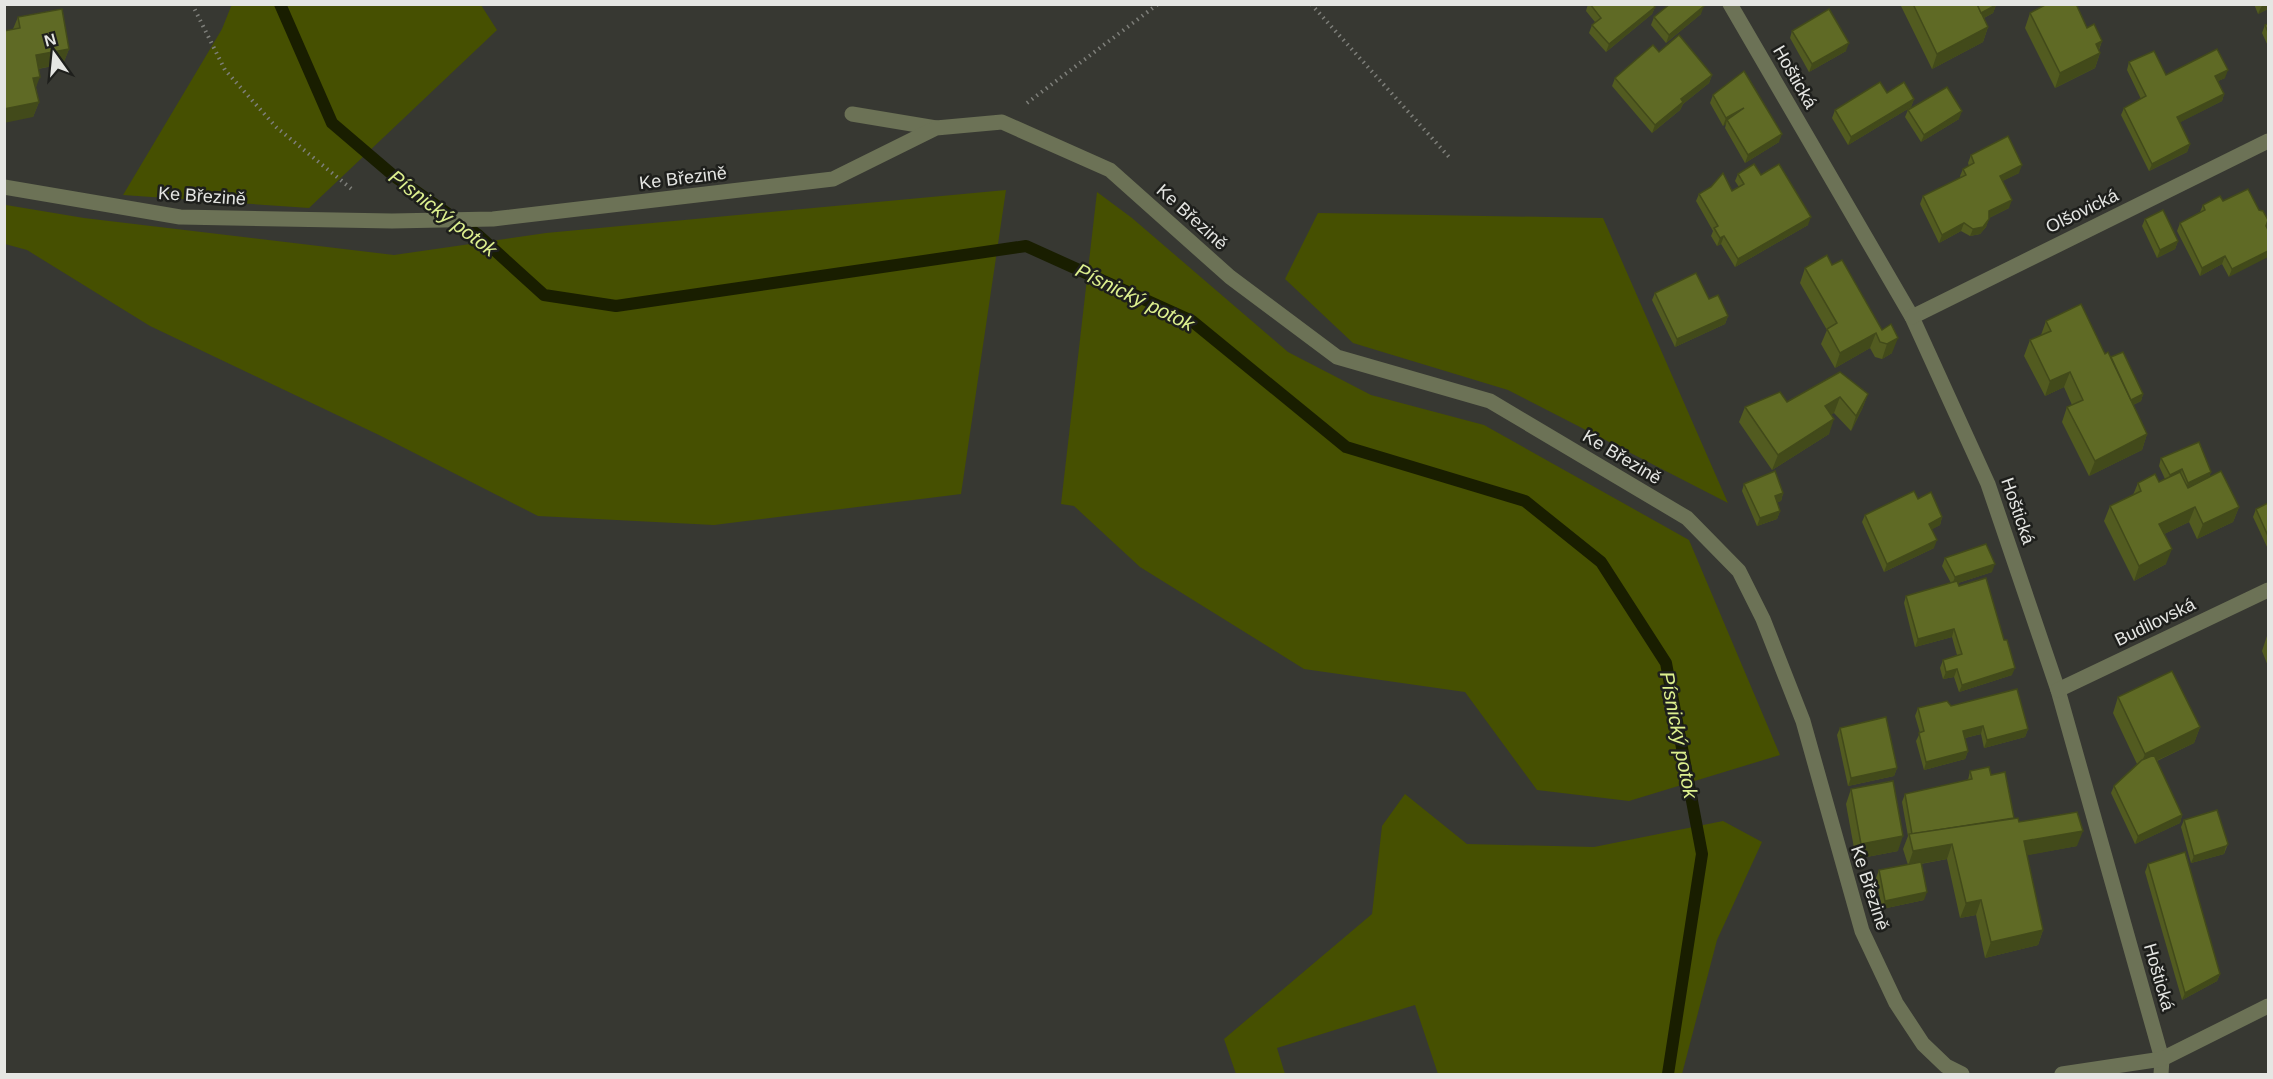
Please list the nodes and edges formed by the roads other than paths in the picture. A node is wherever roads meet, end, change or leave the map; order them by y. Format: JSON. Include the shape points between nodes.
{"nodes":[{"id":1,"x":1730,"y":4,"type":"edge"},
{"id":2,"x":852,"y":114,"type":"dead end"},
{"id":3,"x":936,"y":128,"type":"junction"},
{"id":4,"x":2268,"y":141,"type":"edge"},
{"id":5,"x":4,"y":187,"type":"edge"},
{"id":6,"x":1912,"y":317,"type":"junction"},
{"id":7,"x":2268,"y":590,"type":"edge"},
{"id":8,"x":2058,"y":690,"type":"junction"},
{"id":9,"x":2268,"y":1006,"type":"edge"},
{"id":10,"x":2162,"y":1067,"type":"edge"},
{"id":11,"x":1962,"y":1074,"type":"edge"},
{"id":12,"x":2062,"y":1074,"type":"edge"}],
"edges":[{"from":1,"to":6,"type":"street","name":"Hoštická"},
{"from":2,"to":3,"type":"street"},
{"from":3,"to":5,"type":"street","name":"Ke Březině","via":[[833,179],[492,219],[180,217]]},
{"from":3,"to":11,"type":"street","name":"Ke Březině","via":[[1002,122],[1110,170],[1230,277],[1337,357],[1490,401],[1687,518],[1739,571],[1763,619],[1803,721],[1862,931],[1896,1003],[1923,1044],[1946,1066]]},
{"from":4,"to":6,"type":"street","name":"Olšovická"},
{"from":6,"to":8,"type":"street","name":"Hoštická","via":[[1988,484]]},
{"from":7,"to":8,"type":"street","name":"Budilovská"},
{"from":8,"to":10,"type":"street","name":"Hoštická"},
{"from":9,"to":10,"type":"street"},
{"from":10,"to":12,"type":"street"}]}
